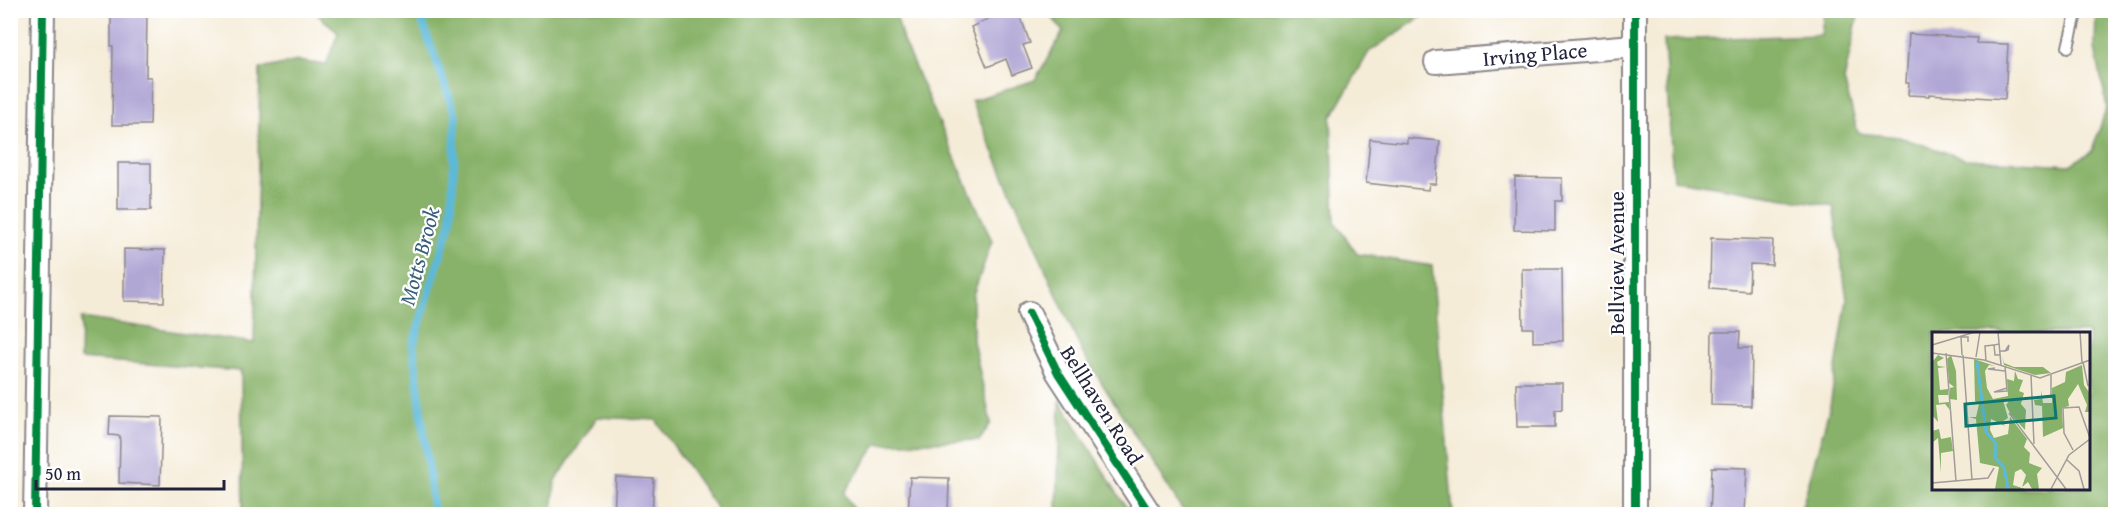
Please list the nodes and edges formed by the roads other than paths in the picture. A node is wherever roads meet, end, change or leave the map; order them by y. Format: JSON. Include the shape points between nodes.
{"nodes":[{"id":1,"x":43,"y":10,"type":"edge"},
{"id":2,"x":1635,"y":10,"type":"edge"},
{"id":3,"x":2078,"y":10,"type":"edge"},
{"id":4,"x":1634,"y":46,"type":"junction"},
{"id":5,"x":2068,"y":47,"type":"dead end"},
{"id":6,"x":1436,"y":62,"type":"dead end"},
{"id":7,"x":1029,"y":313,"type":"dead end"},
{"id":8,"x":35,"y":514,"type":"edge"},
{"id":9,"x":1150,"y":514,"type":"edge"},
{"id":10,"x":1635,"y":514,"type":"edge"}],
"edges":[{"from":1,"to":8,"type":"street"},
{"from":2,"to":4,"type":"street","name":"Bellview Avenue"},
{"from":3,"to":5,"type":"lane"},
{"from":4,"to":6,"type":"street","name":"Irving Place"},
{"from":4,"to":10,"type":"street","name":"Bellview Avenue"},
{"from":7,"to":9,"type":"street","name":"Bellhaven Road","via":[[1058,373]]}]}
